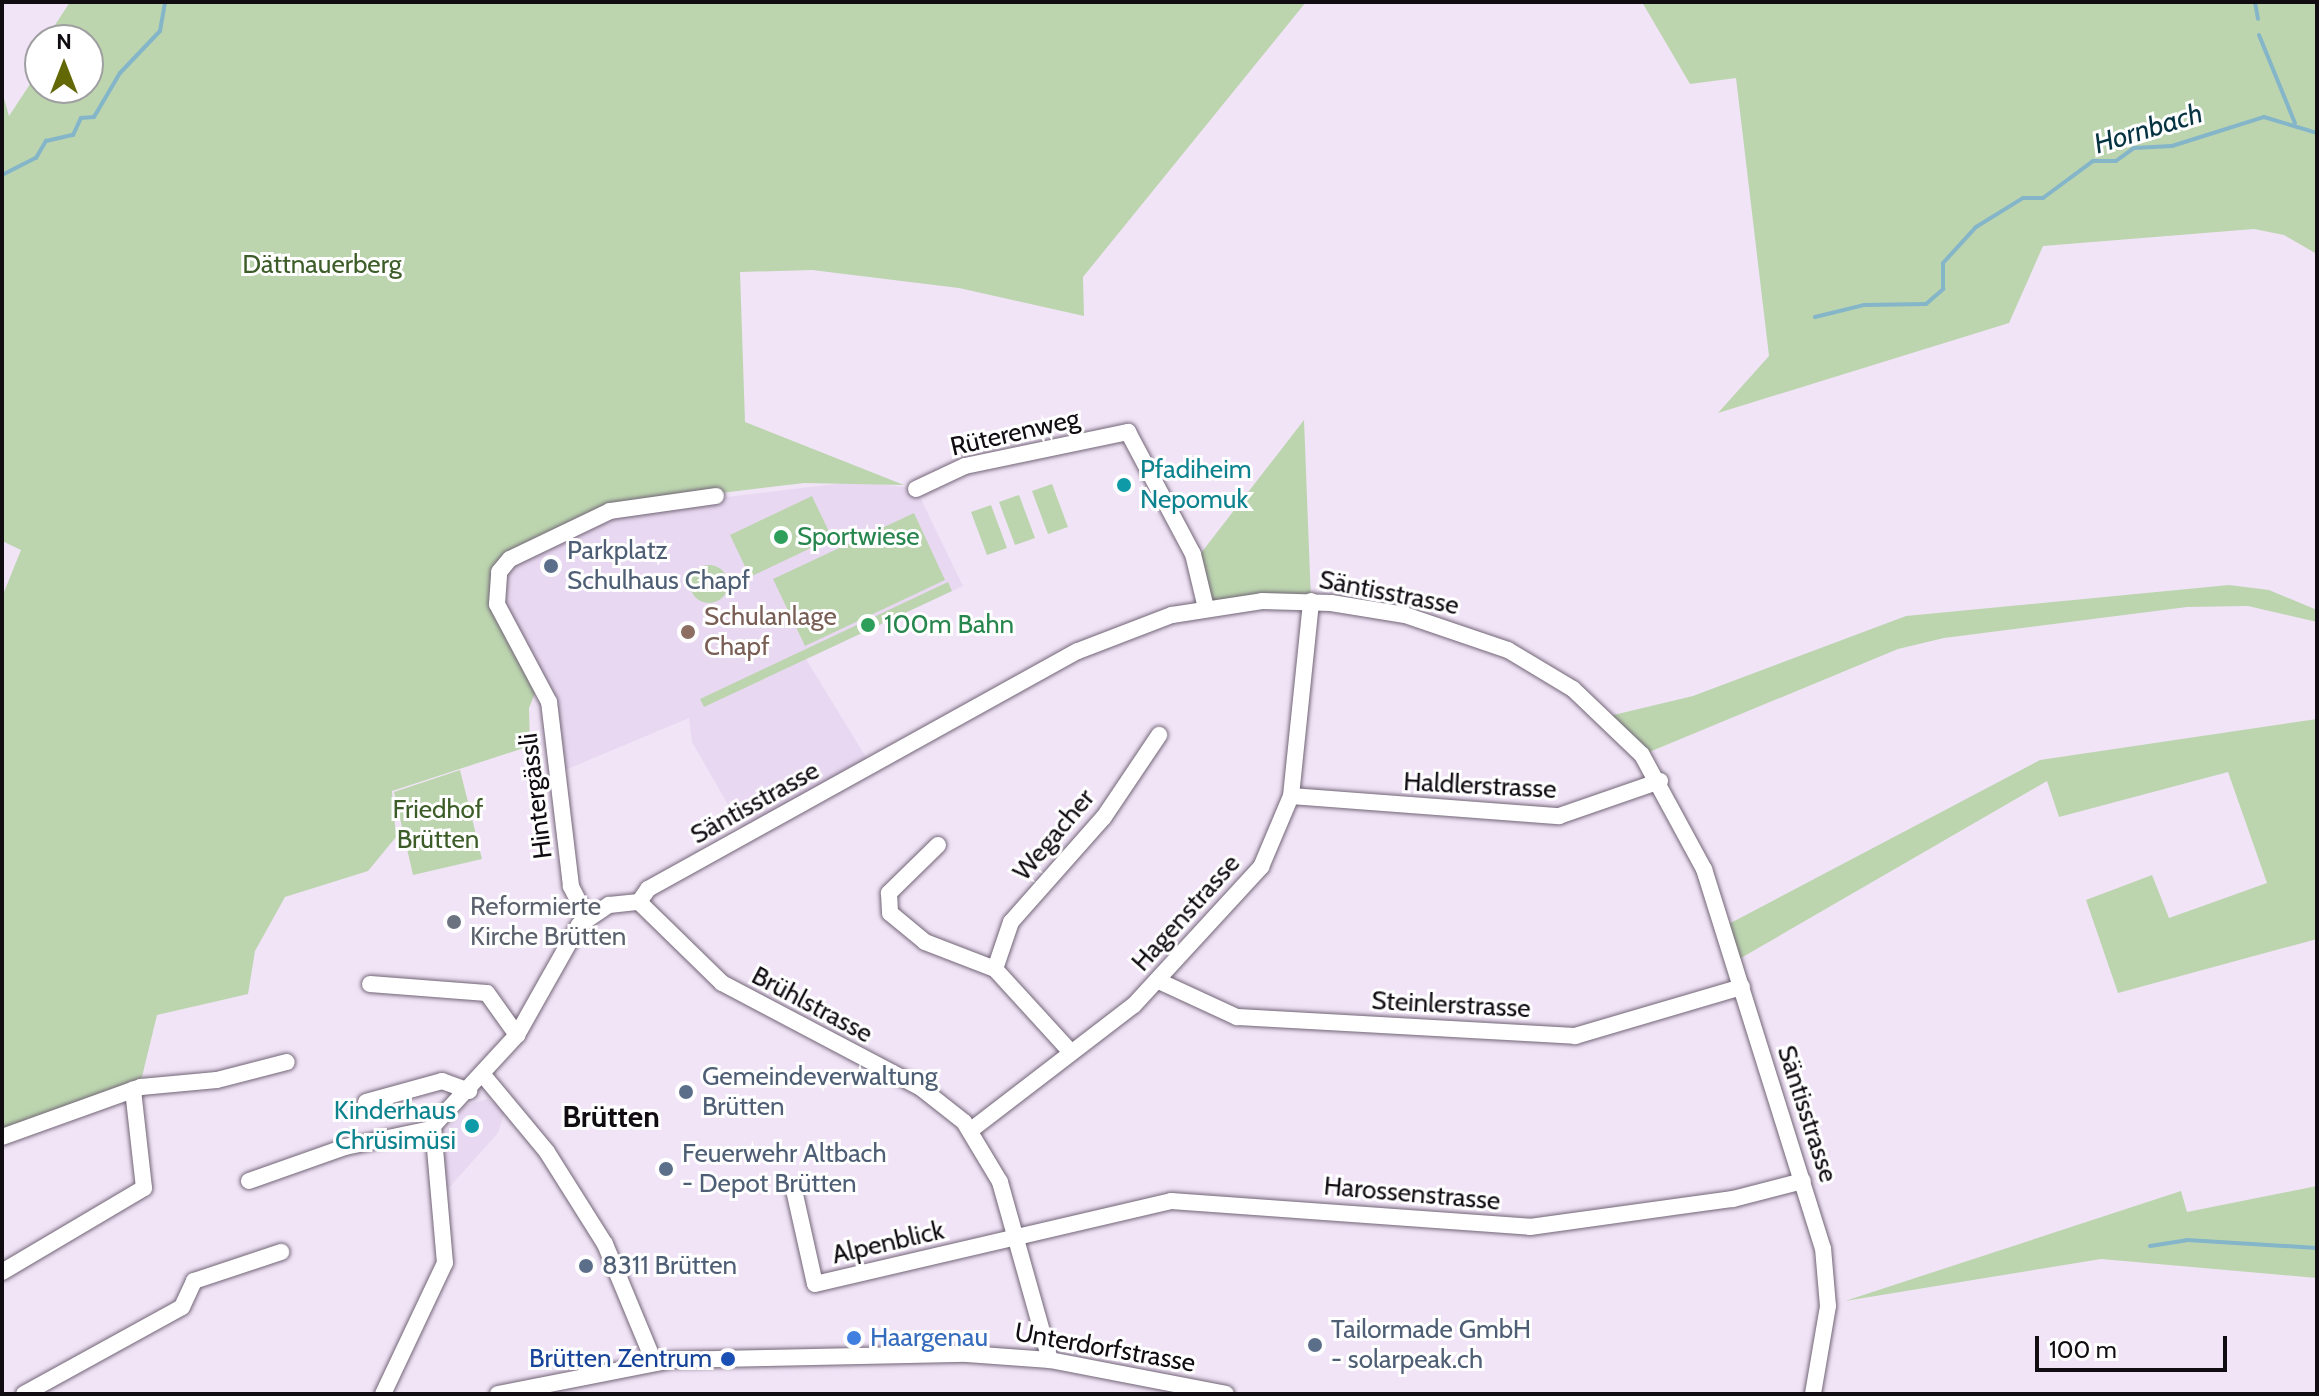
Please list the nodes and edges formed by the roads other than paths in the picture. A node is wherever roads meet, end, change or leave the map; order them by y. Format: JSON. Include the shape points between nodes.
{"nodes":[{"id":1,"x":916,"y":489,"type":"dead end"},
{"id":2,"x":716,"y":496,"type":"dead end"},
{"id":3,"x":1311,"y":601,"type":"junction"},
{"id":4,"x":1206,"y":608,"type":"junction"},
{"id":5,"x":1159,"y":735,"type":"dead end"},
{"id":6,"x":1660,"y":781,"type":"junction"},
{"id":7,"x":1291,"y":796,"type":"junction"},
{"id":8,"x":938,"y":845,"type":"dead end"},
{"id":9,"x":639,"y":902,"type":"junction"},
{"id":10,"x":587,"y":918,"type":"junction"},
{"id":11,"x":995,"y":969,"type":"junction"},
{"id":12,"x":1159,"y":981,"type":"junction"},
{"id":13,"x":370,"y":984,"type":"dead end"},
{"id":14,"x":1742,"y":987,"type":"junction"},
{"id":15,"x":517,"y":1035,"type":"junction"},
{"id":16,"x":1070,"y":1051,"type":"junction"},
{"id":17,"x":287,"y":1062,"type":"dead end"},
{"id":18,"x":484,"y":1076,"type":"junction"},
{"id":19,"x":137,"y":1088,"type":"junction"},
{"id":20,"x":469,"y":1091,"type":"junction"},
{"id":21,"x":366,"y":1102,"type":"dead end"},
{"id":22,"x":432,"y":1129,"type":"junction"},
{"id":23,"x":971,"y":1130,"type":"junction"},
{"id":24,"x":2,"y":1137,"type":"edge"},
{"id":25,"x":249,"y":1181,"type":"dead end"},
{"id":26,"x":1803,"y":1181,"type":"junction"},
{"id":27,"x":794,"y":1190,"type":"dead end"},
{"id":28,"x":1018,"y":1239,"type":"junction"},
{"id":29,"x":281,"y":1252,"type":"dead end"},
{"id":30,"x":2,"y":1272,"type":"edge"},
{"id":31,"x":1050,"y":1360,"type":"junction"},
{"id":32,"x":654,"y":1362,"type":"junction"},
{"id":33,"x":24,"y":1394,"type":"edge"},
{"id":34,"x":383,"y":1394,"type":"edge"},
{"id":35,"x":498,"y":1394,"type":"edge"},
{"id":36,"x":1226,"y":1394,"type":"edge"},
{"id":37,"x":1813,"y":1394,"type":"edge"}],
"edges":[{"from":1,"to":4,"type":"street","name":"Rüterenweg","via":[[965,466],[1128,432],[1193,554]]},
{"from":2,"to":10,"type":"street","name":"Hintergässli","via":[[610,511],[510,559],[499,572],[497,604],[549,702],[571,886]]},
{"from":3,"to":4,"type":"street","name":"Säntisstrasse"},
{"from":3,"to":6,"type":"street","name":"Säntisstrasse","via":[[1405,615],[1508,650],[1605,717]]},
{"from":3,"to":7,"type":"street","name":"Hagenstrasse"},
{"from":4,"to":9,"type":"street","name":"Säntisstrasse","via":[[1078,651],[648,889]]},
{"from":5,"to":11,"type":"street","name":"Wegacher","via":[[1104,817],[1011,922]]},
{"from":6,"to":7,"type":"street","name":"Haldlerstrasse","via":[[1559,816]]},
{"from":6,"to":14,"type":"street","name":"Säntisstrasse","via":[[1704,869]]},
{"from":7,"to":12,"type":"street","name":"Hagenstrasse","via":[[1261,867]]},
{"from":8,"to":11,"type":"street","via":[[889,893],[890,913],[925,942]]},
{"from":9,"to":10,"type":"street","name":"Säntisstrasse","via":[[615,902]]},
{"from":9,"to":23,"type":"street","name":"Brühlstrasse","via":[[722,983],[934,1096]]},
{"from":10,"to":15,"type":"street"},
{"from":11,"to":16,"type":"street"},
{"from":12,"to":14,"type":"street","name":"Steinlerstrasse","via":[[1237,1017],[1575,1036]]},
{"from":12,"to":16,"type":"street","name":"Hagenstrasse"},
{"from":13,"to":15,"type":"street","via":[[487,993]]},
{"from":14,"to":26,"type":"street","name":"Säntisstrasse"},
{"from":15,"to":18,"type":"street"},
{"from":16,"to":23,"type":"street","name":"Hagenstrasse"},
{"from":17,"to":19,"type":"street","via":[[217,1080]]},
{"from":18,"to":20,"type":"street"},
{"from":18,"to":32,"type":"street","via":[[547,1152],[605,1244]]},
{"from":19,"to":24,"type":"street"},
{"from":19,"to":30,"type":"street","via":[[144,1188]]},
{"from":20,"to":21,"type":"street","via":[[442,1081]]},
{"from":20,"to":22,"type":"street"},
{"from":22,"to":25,"type":"street","via":[[345,1147]]},
{"from":22,"to":34,"type":"street","via":[[445,1263]]},
{"from":23,"to":28,"type":"street","name":"Brühlstrasse","via":[[1000,1182]]},
{"from":26,"to":28,"type":"street","name":"Harossenstrasse","via":[[1720,1201],[1530,1227],[1171,1201]]},
{"from":26,"to":37,"type":"street","name":"Säntisstrasse","via":[[1828,1297]]},
{"from":27,"to":28,"type":"street","name":"Alpenblick","via":[[815,1284]]},
{"from":28,"to":31,"type":"street","name":"Brühlstrasse"},
{"from":29,"to":33,"type":"street","via":[[194,1281],[182,1307]]},
{"from":31,"to":32,"type":"street","name":"Unterdorfstrasse","via":[[967,1354]]},
{"from":31,"to":36,"type":"street","name":"Unterdorfstrasse"},
{"from":32,"to":35,"type":"street","name":"Unterdorfstrasse"}]}
